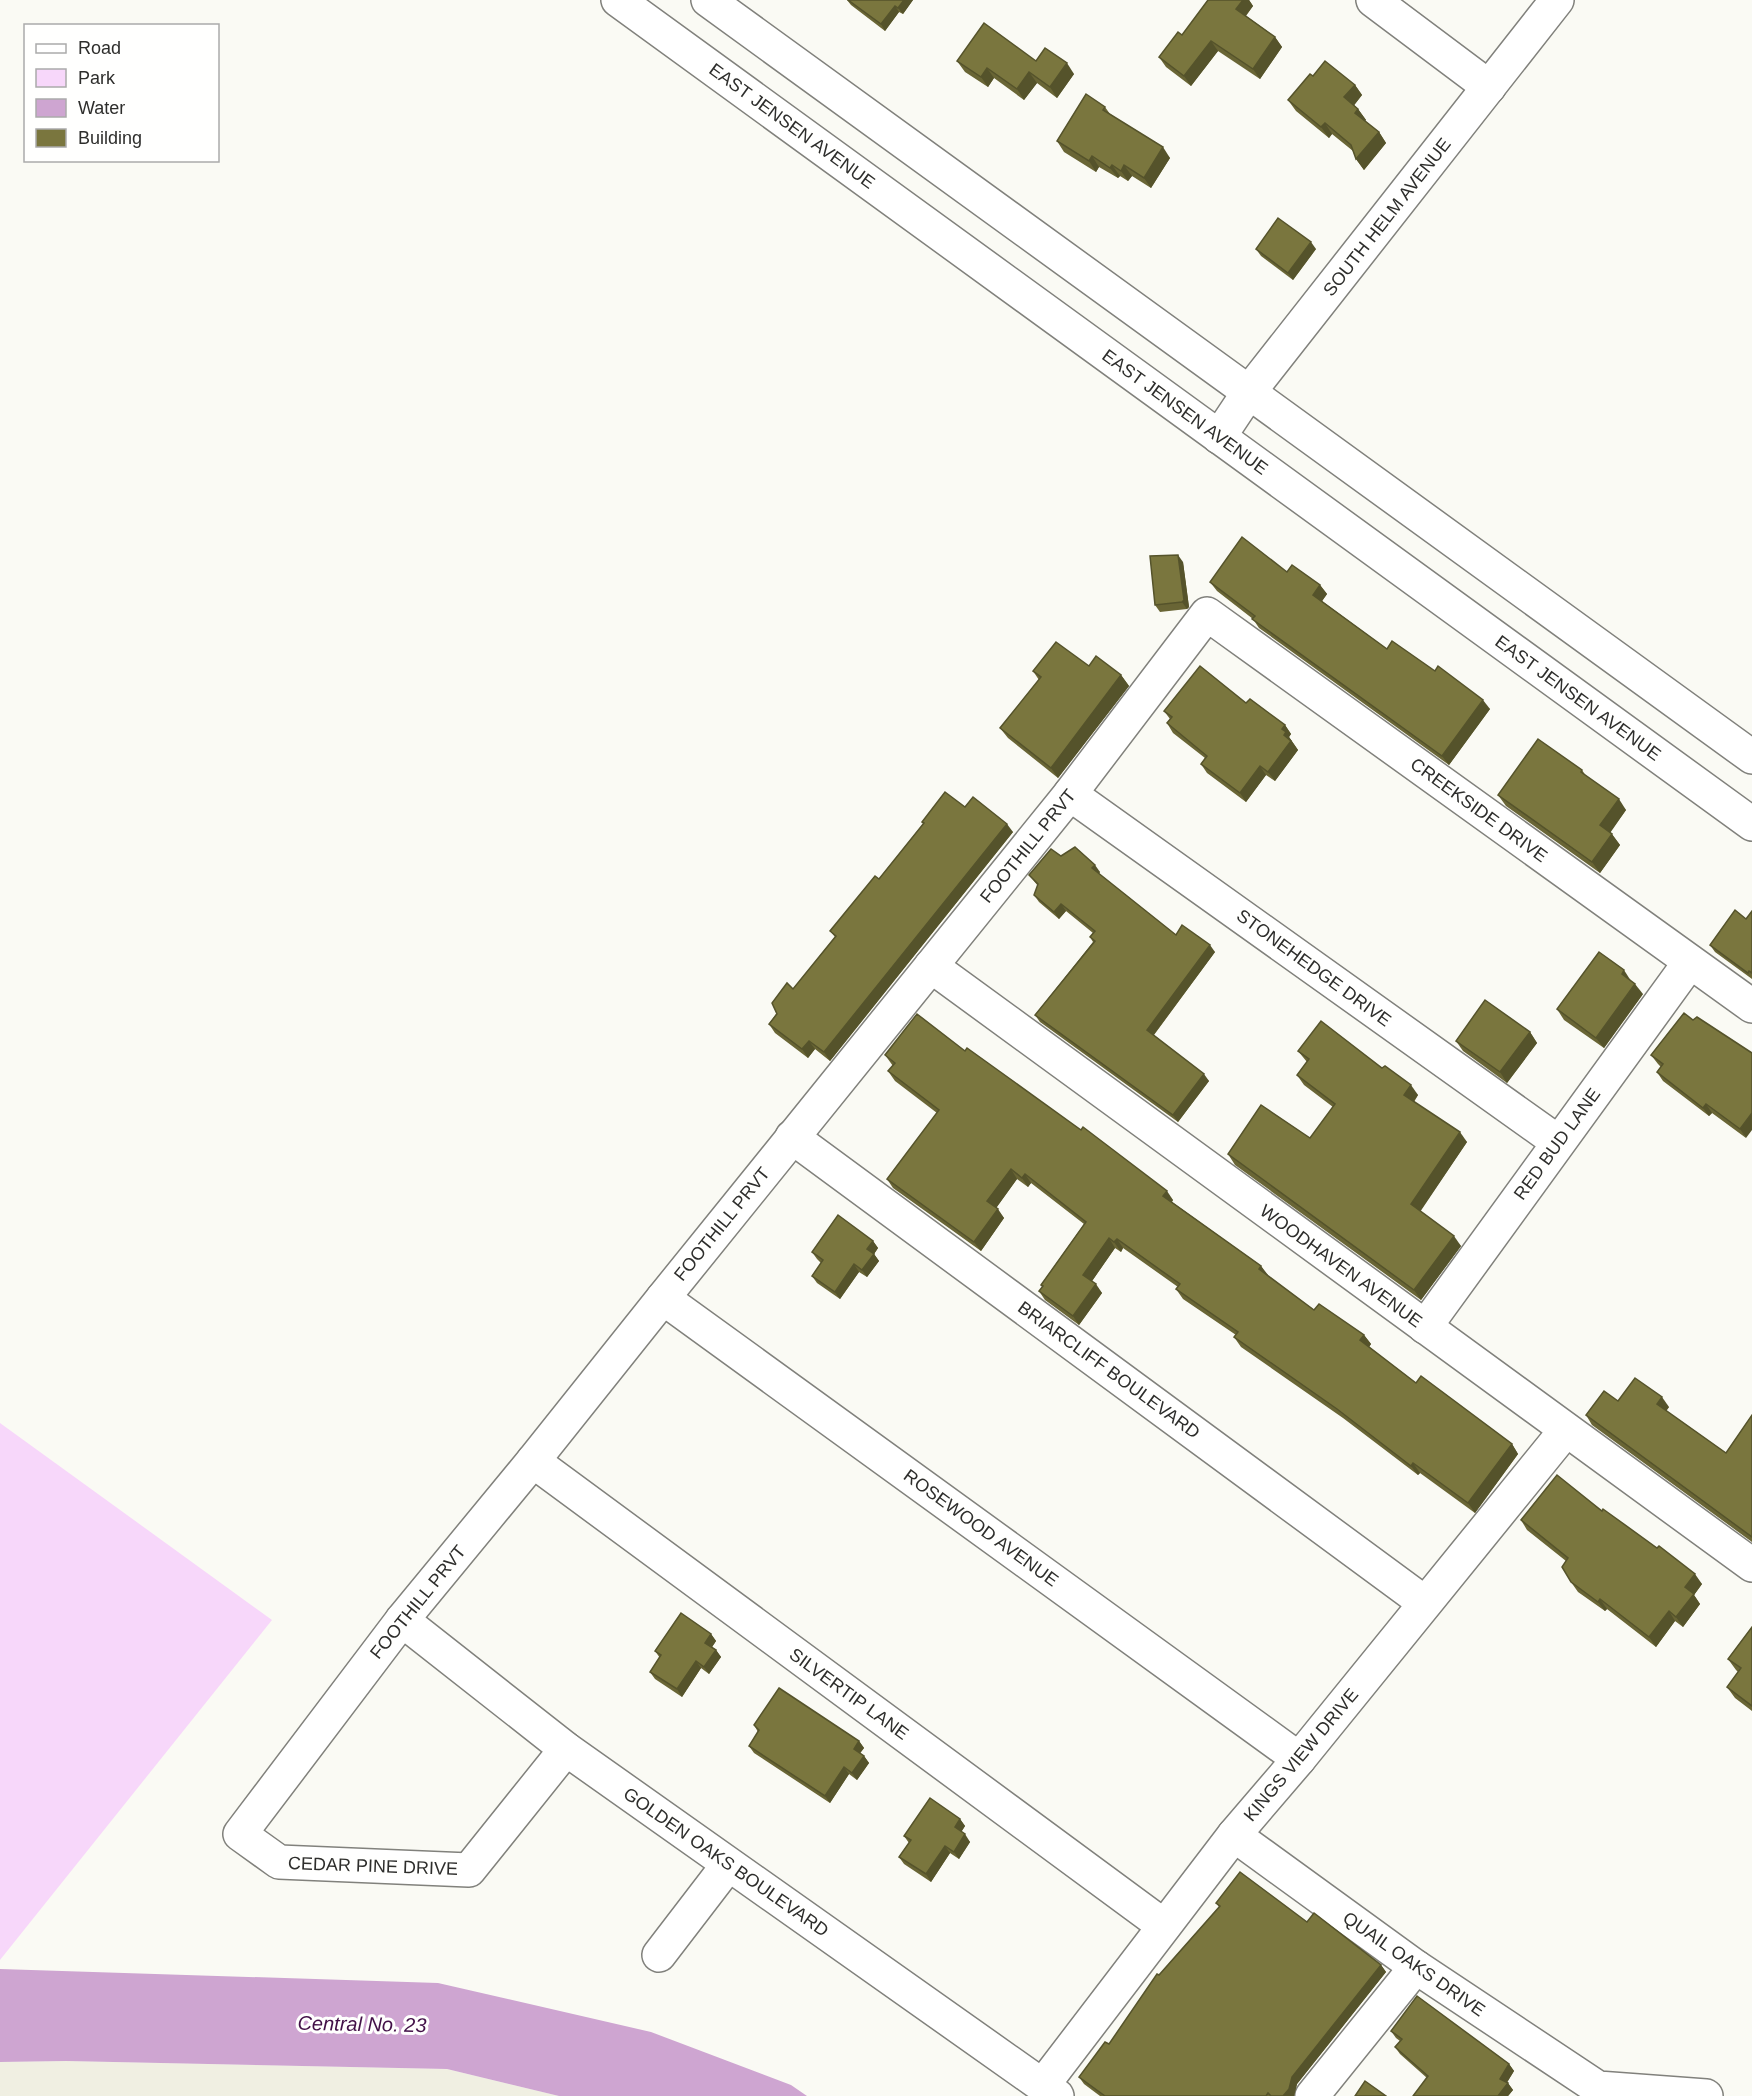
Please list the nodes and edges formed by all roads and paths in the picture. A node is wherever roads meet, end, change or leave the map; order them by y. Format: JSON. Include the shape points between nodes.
{"nodes":[{"id":1,"x":618,"y":0,"type":"edge"},
{"id":2,"x":708,"y":0,"type":"edge"},
{"id":3,"x":1373,"y":0,"type":"edge"},
{"id":4,"x":1557,"y":0,"type":"edge"},
{"id":5,"x":1489,"y":87,"type":"junction"},
{"id":6,"x":1249,"y":392,"type":"junction"},
{"id":7,"x":1219,"y":436,"type":"junction"},
{"id":8,"x":1207,"y":614,"type":"joint"},
{"id":9,"x":1752,"y":757,"type":"edge"},
{"id":10,"x":1070,"y":794,"type":"junction"},
{"id":11,"x":1752,"y":824,"type":"edge"},
{"id":12,"x":1690,"y":962,"type":"junction"},
{"id":13,"x":931,"y":966,"type":"junction"},
{"id":14,"x":1752,"y":1005,"type":"edge"},
{"id":15,"x":792,"y":1137,"type":"junction"},
{"id":16,"x":1558,"y":1142,"type":"junction"},
{"id":17,"x":663,"y":1298,"type":"junction"},
{"id":18,"x":1425,"y":1328,"type":"junction"},
{"id":19,"x":1566,"y":1430,"type":"junction"},
{"id":20,"x":534,"y":1461,"type":"junction"},
{"id":21,"x":1752,"y":1565,"type":"edge"},
{"id":22,"x":1425,"y":1604,"type":"junction"},
{"id":23,"x":402,"y":1620,"type":"junction"},
{"id":24,"x":566,"y":1749,"type":"junction"},
{"id":25,"x":1299,"y":1759,"type":"junction"},
{"id":26,"x":240,"y":1834,"type":"joint"},
{"id":27,"x":1234,"y":1835,"type":"junction"},
{"id":28,"x":728,"y":1865,"type":"junction"},
{"id":29,"x":1164,"y":1926,"type":"junction"},
{"id":30,"x":659,"y":1955,"type":"dead end"},
{"id":31,"x":1416,"y":1967,"type":"junction"},
{"id":32,"x":1050,"y":2091,"type":"edge"},
{"id":33,"x":1312,"y":2096,"type":"edge"},
{"id":34,"x":1706,"y":2096,"type":"edge"}],
"edges":[{"from":1,"to":7,"type":"street","name":"EAST JENSEN AVENUE"},
{"from":2,"to":6,"type":"street"},
{"from":3,"to":5,"type":"street"},
{"from":4,"to":5,"type":"street","name":"SOUTH HELM AVENUE"},
{"from":5,"to":6,"type":"street","name":"SOUTH HELM AVENUE"},
{"from":6,"to":7,"type":"street","name":"SOUTH HELM AVENUE"},
{"from":6,"to":9,"type":"street"},
{"from":7,"to":11,"type":"street","name":"EAST JENSEN AVENUE"},
{"from":8,"to":10,"type":"street","name":"FOOTHILL PRVT"},
{"from":8,"to":12,"type":"street","name":"CREEKSIDE DRIVE"},
{"from":10,"to":13,"type":"street","name":"FOOTHILL PRVT"},
{"from":10,"to":16,"type":"street","name":"STONEHEDGE DRIVE"},
{"from":12,"to":14,"type":"street","name":"CREEKSIDE DRIVE"},
{"from":12,"to":16,"type":"street","name":"RED BUD LANE"},
{"from":13,"to":15,"type":"street","name":"FOOTHILL PRVT"},
{"from":13,"to":18,"type":"street","name":"WOODHAVEN AVENUE"},
{"from":15,"to":17,"type":"street","name":"FOOTHILL PRVT"},
{"from":15,"to":22,"type":"street","name":"BRIARCLIFF BOULEVARD"},
{"from":16,"to":18,"type":"street","name":"RED BUD LANE"},
{"from":17,"to":20,"type":"street","name":"FOOTHILL PRVT"},
{"from":17,"to":25,"type":"street","name":"ROSEWOOD AVENUE"},
{"from":18,"to":19,"type":"street","name":"WOODHAVEN AVENUE"},
{"from":19,"to":21,"type":"street","name":"WOODHAVEN AVENUE"},
{"from":19,"to":22,"type":"street","name":"KINGS VIEW DRIVE"},
{"from":20,"to":23,"type":"street","name":"FOOTHILL PRVT"},
{"from":20,"to":29,"type":"street","name":"SILVERTIP LANE"},
{"from":22,"to":25,"type":"street","name":"KINGS VIEW DRIVE"},
{"from":23,"to":24,"type":"street","name":"GOLDEN OAKS BOULEVARD"},
{"from":23,"to":26,"type":"street","name":"FOOTHILL PRVT"},
{"from":24,"to":26,"type":"street","name":"CEDAR PINE DRIVE","via":[[469,1870],[279,1862]]},
{"from":24,"to":28,"type":"street","name":"GOLDEN OAKS BOULEVARD"},
{"from":25,"to":27,"type":"street","name":"KINGS VIEW DRIVE"},
{"from":27,"to":29,"type":"street","name":"KINGS VIEW DRIVE"},
{"from":27,"to":31,"type":"street","name":"QUAIL OAKS DRIVE"},
{"from":28,"to":30,"type":"street"},
{"from":28,"to":32,"type":"street","name":"GOLDEN OAKS BOULEVARD"},
{"from":29,"to":32,"type":"street","name":"KINGS VIEW DRIVE"},
{"from":31,"to":33,"type":"street"},
{"from":31,"to":34,"type":"street","name":"QUAIL OAKS DRIVE","via":[[1598,2088]]}]}
